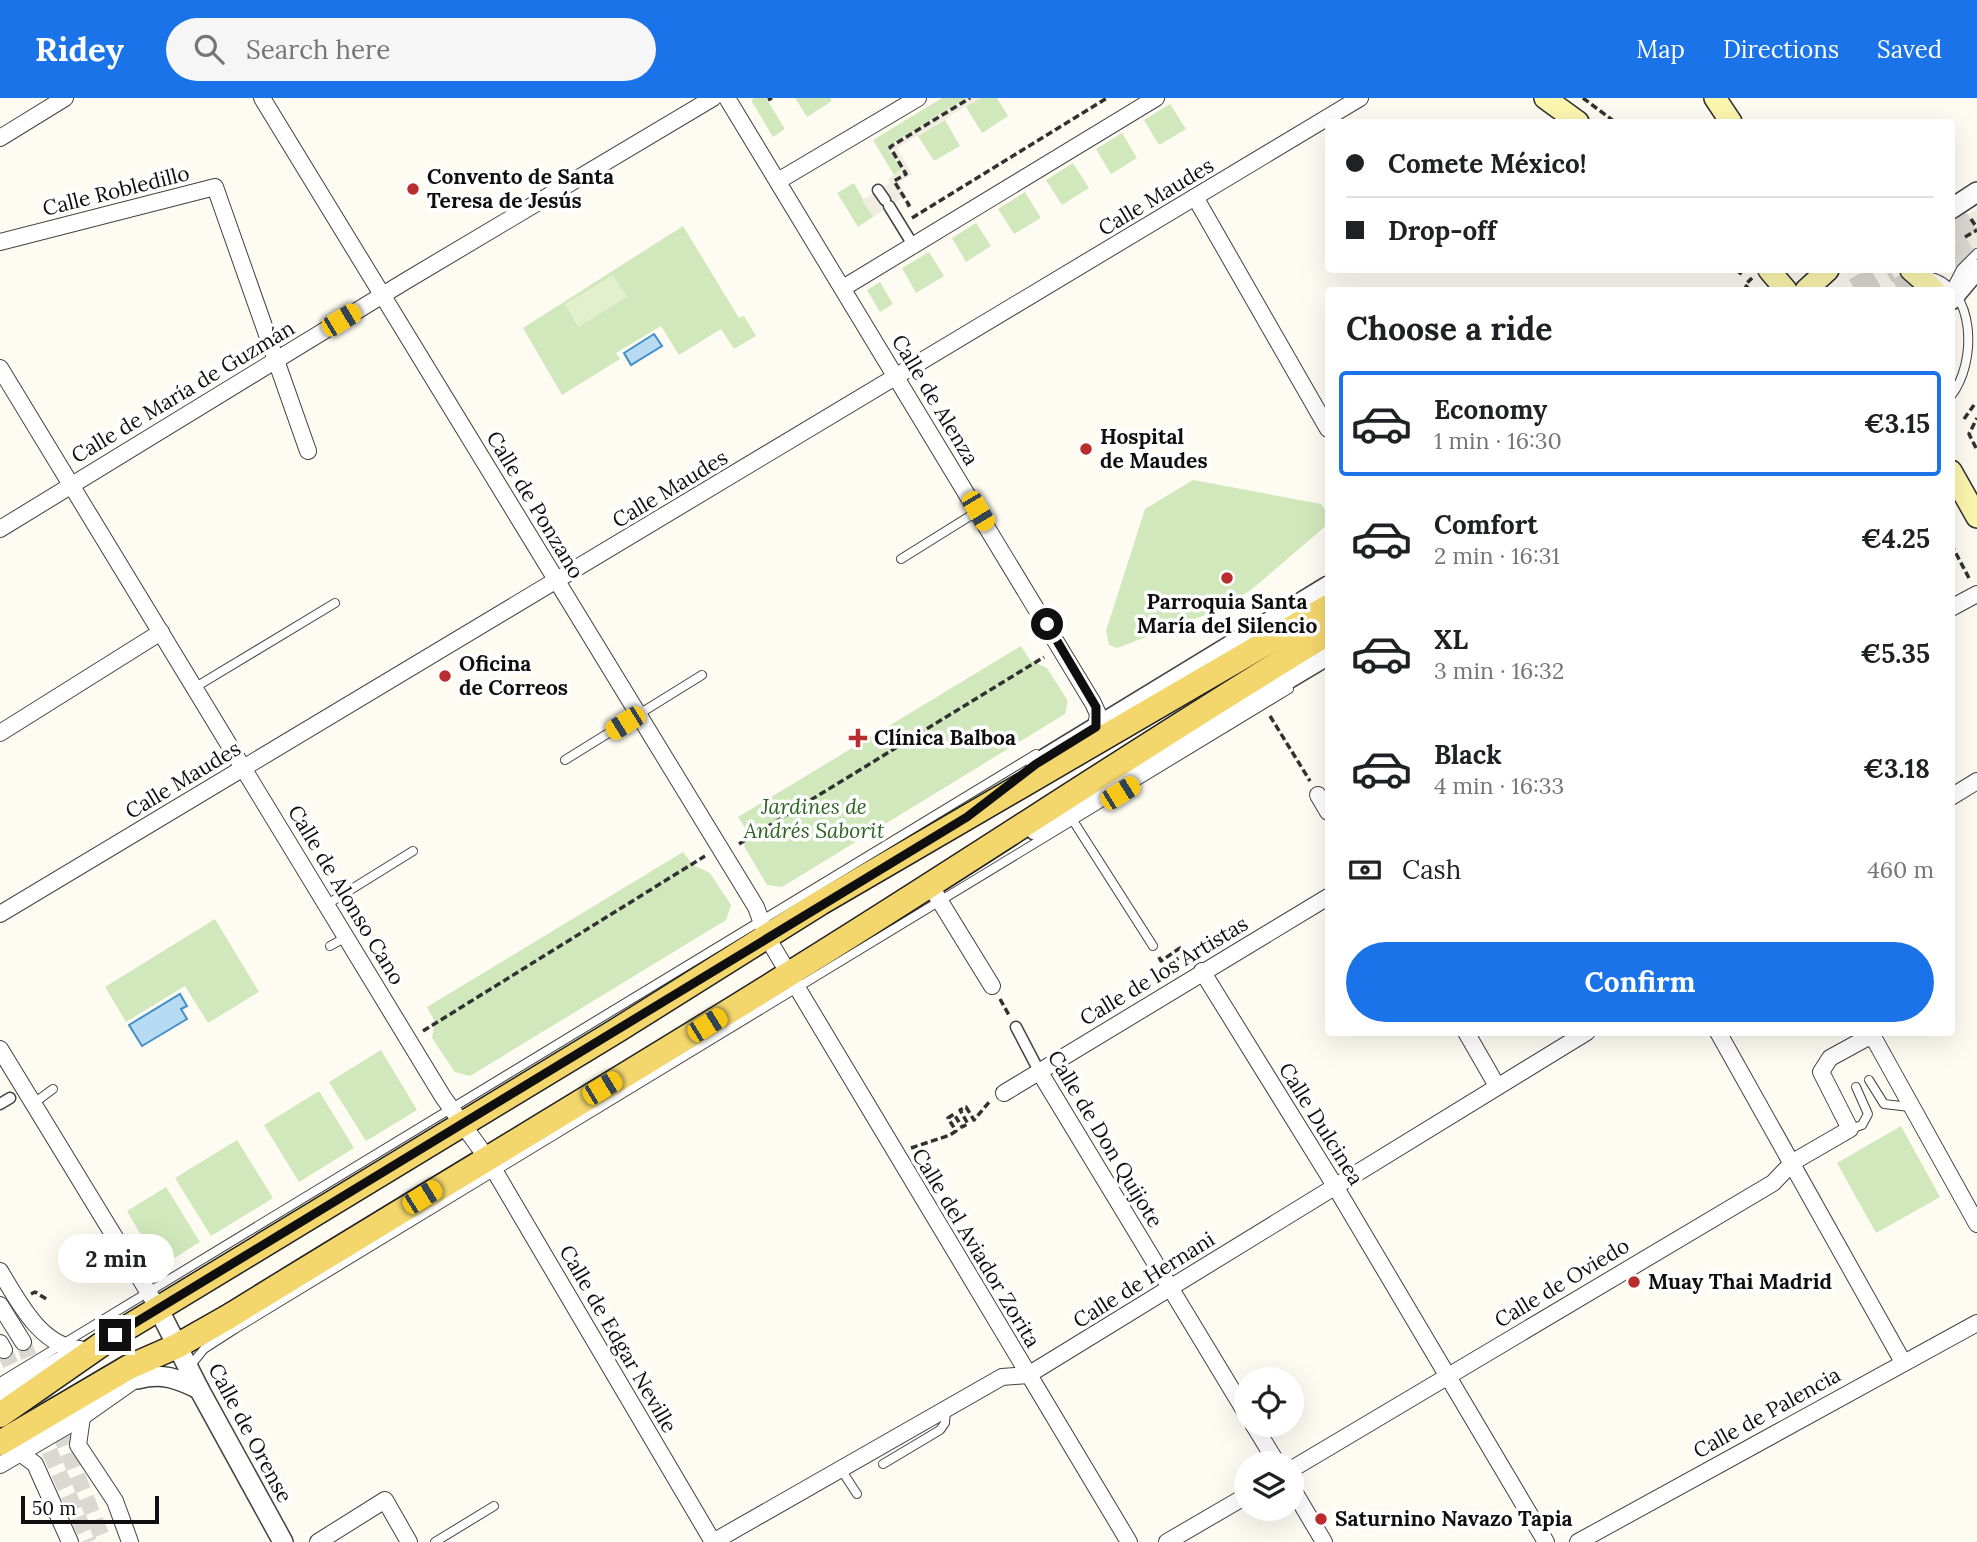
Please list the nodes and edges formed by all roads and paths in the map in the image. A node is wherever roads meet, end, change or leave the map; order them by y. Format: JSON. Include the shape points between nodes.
{"nodes":[{"id":1,"x":65,"y":98,"type":"edge"},
{"id":2,"x":262,"y":98,"type":"edge"},
{"id":3,"x":713,"y":98,"type":"edge"},
{"id":4,"x":727,"y":98,"type":"edge"},
{"id":5,"x":918,"y":98,"type":"edge"},
{"id":6,"x":970,"y":98,"type":"edge"},
{"id":7,"x":1107,"y":98,"type":"edge"},
{"id":8,"x":1156,"y":98,"type":"edge"},
{"id":9,"x":1360,"y":98,"type":"edge"},
{"id":10,"x":1545,"y":98,"type":"edge"},
{"id":11,"x":1583,"y":98,"type":"edge"},
{"id":12,"x":1574,"y":119,"type":"edge"},
{"id":13,"x":1611,"y":119,"type":"edge"},
{"id":14,"x":0,"y":138,"type":"edge"},
{"id":15,"x":778,"y":181,"type":"junction"},
{"id":16,"x":878,"y":190,"type":"dead end"},
{"id":17,"x":1977,"y":192,"type":"edge"},
{"id":18,"x":1195,"y":197,"type":"junction"},
{"id":19,"x":909,"y":205,"type":"junction"},
{"id":20,"x":1955,"y":206,"type":"edge"},
{"id":21,"x":889,"y":207,"type":"junction"},
{"id":22,"x":916,"y":216,"type":"junction"},
{"id":23,"x":1971,"y":219,"type":"dead end"},
{"id":24,"x":900,"y":225,"type":"junction"},
{"id":25,"x":1977,"y":229,"type":"edge"},
{"id":26,"x":1965,"y":237,"type":"dead end"},
{"id":27,"x":0,"y":242,"type":"edge"},
{"id":28,"x":913,"y":245,"type":"junction"},
{"id":29,"x":1977,"y":253,"type":"edge"},
{"id":30,"x":1977,"y":269,"type":"edge"},
{"id":31,"x":1740,"y":273,"type":"edge"},
{"id":32,"x":1825,"y":273,"type":"edge"},
{"id":33,"x":1917,"y":273,"type":"edge"},
{"id":34,"x":1760,"y":274,"type":"edge"},
{"id":35,"x":1743,"y":275,"type":"dead end"},
{"id":36,"x":1747,"y":287,"type":"edge"},
{"id":37,"x":1781,"y":287,"type":"edge"},
{"id":38,"x":1809,"y":287,"type":"edge"},
{"id":39,"x":1940,"y":287,"type":"edge"},
{"id":40,"x":1952,"y":287,"type":"edge"},
{"id":41,"x":1954,"y":287,"type":"edge"},
{"id":42,"x":842,"y":288,"type":"junction"},
{"id":43,"x":382,"y":295,"type":"junction"},
{"id":44,"x":1955,"y":298,"type":"edge"},
{"id":45,"x":275,"y":360,"type":"junction"},
{"id":46,"x":0,"y":368,"type":"edge"},
{"id":47,"x":897,"y":378,"type":"junction"},
{"id":48,"x":1955,"y":390,"type":"edge"},
{"id":49,"x":1974,"y":405,"type":"dead end"},
{"id":50,"x":1977,"y":418,"type":"edge"},
{"id":51,"x":1965,"y":419,"type":"dead end"},
{"id":52,"x":1325,"y":424,"type":"edge"},
{"id":53,"x":1976,"y":448,"type":"edge"},
{"id":54,"x":308,"y":451,"type":"dead end"},
{"id":55,"x":1955,"y":478,"type":"edge"},
{"id":56,"x":71,"y":485,"type":"junction"},
{"id":57,"x":978,"y":511,"type":"junction"},
{"id":58,"x":1977,"y":517,"type":"edge"},
{"id":59,"x":0,"y":529,"type":"edge"},
{"id":60,"x":1955,"y":552,"type":"edge"},
{"id":61,"x":901,"y":558,"type":"dead end"},
{"id":62,"x":1325,"y":579,"type":"edge"},
{"id":63,"x":557,"y":582,"type":"junction"},
{"id":64,"x":1325,"y":588,"type":"edge"},
{"id":65,"x":1976,"y":592,"type":"edge"},
{"id":66,"x":335,"y":603,"type":"dead end"},
{"id":67,"x":1955,"y":605,"type":"edge"},
{"id":68,"x":1325,"y":609,"type":"edge"},
{"id":69,"x":160,"y":632,"type":"junction"},
{"id":70,"x":1325,"y":635,"type":"edge"},
{"id":71,"x":1325,"y":656,"type":"edge"},
{"id":72,"x":1044,"y":657,"type":"dead end"},
{"id":73,"x":1325,"y":667,"type":"edge"},
{"id":74,"x":702,"y":675,"type":"dead end"},
{"id":75,"x":194,"y":688,"type":"junction"},
{"id":76,"x":638,"y":714,"type":"junction"},
{"id":77,"x":1269,"y":714,"type":"dead end"},
{"id":78,"x":1097,"y":722,"type":"junction"},
{"id":79,"x":0,"y":733,"type":"edge"},
{"id":80,"x":565,"y":760,"type":"dead end"},
{"id":81,"x":244,"y":769,"type":"junction"},
{"id":82,"x":1307,"y":777,"type":"dead end"},
{"id":83,"x":1977,"y":781,"type":"edge"},
{"id":84,"x":1318,"y":795,"type":"dead end"},
{"id":85,"x":1955,"y":795,"type":"edge"},
{"id":86,"x":1325,"y":807,"type":"edge"},
{"id":87,"x":967,"y":817,"type":"junction"},
{"id":88,"x":1071,"y":817,"type":"junction"},
{"id":89,"x":739,"y":844,"type":"dead end"},
{"id":90,"x":985,"y":850,"type":"junction"},
{"id":91,"x":413,"y":851,"type":"dead end"},
{"id":92,"x":705,"y":856,"type":"dead end"},
{"id":93,"x":935,"y":894,"type":"junction"},
{"id":94,"x":1325,"y":899,"type":"edge"},
{"id":95,"x":326,"y":905,"type":"junction"},
{"id":96,"x":0,"y":914,"type":"edge"},
{"id":97,"x":765,"y":929,"type":"junction"},
{"id":98,"x":346,"y":937,"type":"junction"},
{"id":99,"x":330,"y":946,"type":"dead end"},
{"id":100,"x":1153,"y":946,"type":"joint"},
{"id":101,"x":1202,"y":971,"type":"junction"},
{"id":102,"x":793,"y":982,"type":"junction"},
{"id":103,"x":992,"y":986,"type":"joint"},
{"id":104,"x":1016,"y":1027,"type":"joint"},
{"id":105,"x":423,"y":1031,"type":"dead end"},
{"id":106,"x":1468,"y":1036,"type":"edge"},
{"id":107,"x":1580,"y":1036,"type":"edge"},
{"id":108,"x":1720,"y":1036,"type":"edge"},
{"id":109,"x":1868,"y":1036,"type":"edge"},
{"id":110,"x":1873,"y":1036,"type":"edge"},
{"id":111,"x":0,"y":1049,"type":"edge"},
{"id":112,"x":1039,"y":1071,"type":"junction"},
{"id":113,"x":1869,"y":1080,"type":"dead end"},
{"id":114,"x":1497,"y":1086,"type":"junction"},
{"id":115,"x":1856,"y":1087,"type":"dead end"},
{"id":116,"x":53,"y":1089,"type":"dead end"},
{"id":117,"x":1004,"y":1093,"type":"joint"},
{"id":118,"x":34,"y":1102,"type":"junction"},
{"id":119,"x":1913,"y":1107,"type":"junction"},
{"id":120,"x":456,"y":1117,"type":"junction"},
{"id":121,"x":1850,"y":1129,"type":"junction"},
{"id":122,"x":897,"y":1156,"type":"junction"},
{"id":123,"x":1793,"y":1162,"type":"junction"},
{"id":124,"x":491,"y":1165,"type":"junction"},
{"id":125,"x":1336,"y":1187,"type":"junction"},
{"id":126,"x":1977,"y":1224,"type":"edge"},
{"id":127,"x":0,"y":1271,"type":"edge"},
{"id":128,"x":1170,"y":1289,"type":"junction"},
{"id":129,"x":35,"y":1292,"type":"dead end"},
{"id":130,"x":48,"y":1300,"type":"dead end"},
{"id":131,"x":154,"y":1300,"type":"junction"},
{"id":132,"x":0,"y":1305,"type":"edge"},
{"id":133,"x":1977,"y":1323,"type":"edge"},
{"id":134,"x":115,"y":1335,"type":"junction"},
{"id":135,"x":23,"y":1342,"type":"tunnel mouth"},
{"id":136,"x":61,"y":1345,"type":"junction"},
{"id":137,"x":177,"y":1346,"type":"junction"},
{"id":138,"x":80,"y":1349,"type":"junction"},
{"id":139,"x":1903,"y":1362,"type":"junction"},
{"id":140,"x":189,"y":1369,"type":"junction"},
{"id":141,"x":1028,"y":1376,"type":"junction"},
{"id":142,"x":1447,"y":1376,"type":"junction"},
{"id":143,"x":138,"y":1379,"type":"junction"},
{"id":144,"x":0,"y":1382,"type":"edge"},
{"id":145,"x":199,"y":1390,"type":"junction"},
{"id":146,"x":0,"y":1393,"type":"edge"},
{"id":147,"x":1234,"y":1393,"type":"edge"},
{"id":148,"x":946,"y":1409,"type":"junction"},
{"id":149,"x":0,"y":1415,"type":"edge"},
{"id":150,"x":82,"y":1417,"type":"junction"},
{"id":151,"x":10,"y":1448,"type":"edge"},
{"id":152,"x":1304,"y":1462,"type":"edge"},
{"id":153,"x":883,"y":1464,"type":"dead end"},
{"id":154,"x":0,"y":1465,"type":"edge"},
{"id":155,"x":840,"y":1468,"type":"junction"},
{"id":156,"x":857,"y":1494,"type":"dead end"},
{"id":157,"x":1234,"y":1503,"type":"edge"},
{"id":158,"x":494,"y":1506,"type":"dead end"},
{"id":159,"x":1304,"y":1508,"type":"edge"},
{"id":160,"x":69,"y":1542,"type":"edge"},
{"id":161,"x":130,"y":1542,"type":"edge"},
{"id":162,"x":283,"y":1542,"type":"edge"},
{"id":163,"x":318,"y":1542,"type":"edge"},
{"id":164,"x":410,"y":1542,"type":"edge"},
{"id":165,"x":435,"y":1542,"type":"edge"},
{"id":166,"x":713,"y":1542,"type":"edge"},
{"id":167,"x":1129,"y":1542,"type":"edge"},
{"id":168,"x":1167,"y":1542,"type":"edge"},
{"id":169,"x":1324,"y":1542,"type":"edge"},
{"id":170,"x":1546,"y":1542,"type":"edge"},
{"id":171,"x":1578,"y":1542,"type":"edge"}],
"edges":[{"from":1,"to":14,"type":"street"},
{"from":2,"to":43,"type":"street","name":"Calle de Ponzano"},
{"from":3,"to":43,"type":"street","name":"Calle de María de Guzmán"},
{"from":4,"to":15,"type":"street","name":"Calle de Alenza"},
{"from":5,"to":15,"type":"street"},
{"from":6,"to":19,"type":"path","via":[[890,147],[906,174],[894,181]]},
{"from":7,"to":22,"type":"path"},
{"from":8,"to":28,"type":"street"},
{"from":9,"to":18,"type":"street","name":"Calle Maudes"},
{"from":10,"to":12,"type":"main road"},
{"from":11,"to":13,"type":"path"},
{"from":15,"to":42,"type":"street","name":"Calle de Alenza"},
{"from":16,"to":21,"type":"street"},
{"from":17,"to":20,"type":"street"},
{"from":18,"to":47,"type":"street","name":"Calle Maudes"},
{"from":18,"to":52,"type":"street"},
{"from":19,"to":21,"type":"path"},
{"from":19,"to":22,"type":"path"},
{"from":21,"to":24,"type":"street"},
{"from":22,"to":24,"type":"path"},
{"from":23,"to":25,"type":"path"},
{"from":24,"to":28,"type":"street"},
{"from":25,"to":26,"type":"path"},
{"from":27,"to":45,"type":"street","name":"Calle Robledillo","via":[[215,187]]},
{"from":28,"to":42,"type":"street"},
{"from":29,"to":40,"type":"lane"},
{"from":30,"to":41,"type":"street"},
{"from":31,"to":35,"type":"path"},
{"from":32,"to":38,"type":"main road"},
{"from":33,"to":39,"type":"main road"},
{"from":34,"to":36,"type":"path"},
{"from":34,"to":37,"type":"main road"},
{"from":42,"to":47,"type":"street","name":"Calle de Alenza"},
{"from":43,"to":45,"type":"street","name":"Calle de María de Guzmán"},
{"from":43,"to":63,"type":"street","name":"Calle de Ponzano"},
{"from":44,"to":48,"type":"lane","via":[[1972,313],[1974,336],[1966,373]]},
{"from":45,"to":54,"type":"street","name":"Calle Robledillo"},
{"from":45,"to":56,"type":"street","name":"Calle de María de Guzmán"},
{"from":46,"to":56,"type":"street","name":"Calle de Alonso Cano"},
{"from":47,"to":57,"type":"street","name":"Calle de Alenza"},
{"from":47,"to":63,"type":"street","name":"Calle Maudes"},
{"from":49,"to":51,"type":"path"},
{"from":50,"to":53,"type":"path","via":[[1969,434]]},
{"from":55,"to":58,"type":"main road"},
{"from":56,"to":59,"type":"street","name":"Calle de María de Guzmán"},
{"from":56,"to":69,"type":"street","name":"Calle de Alonso Cano"},
{"from":57,"to":61,"type":"lane"},
{"from":57,"to":78,"type":"street","name":"Calle de Alenza","via":[[1087,692]]},
{"from":60,"to":65,"type":"path"},
{"from":62,"to":78,"type":"lane"},
{"from":63,"to":76,"type":"street","name":"Calle de Ponzano"},
{"from":63,"to":81,"type":"street","name":"Calle Maudes"},
{"from":64,"to":78,"type":"street"},
{"from":65,"to":67,"type":"street"},
{"from":66,"to":75,"type":"lane"},
{"from":68,"to":87,"type":"main road"},
{"from":69,"to":75,"type":"street","name":"Calle de Alonso Cano"},
{"from":69,"to":79,"type":"street"},
{"from":70,"to":90,"type":"main road"},
{"from":71,"to":88,"type":"street"},
{"from":72,"to":89,"type":"path"},
{"from":73,"to":88,"type":"lane"},
{"from":74,"to":76,"type":"lane"},
{"from":75,"to":81,"type":"street","name":"Calle de Alonso Cano"},
{"from":76,"to":80,"type":"lane"},
{"from":76,"to":97,"type":"street","name":"Calle de Ponzano"},
{"from":77,"to":82,"type":"path"},
{"from":78,"to":87,"type":"street"},
{"from":78,"to":97,"type":"lane"},
{"from":81,"to":95,"type":"street","name":"Calle de Alonso Cano"},
{"from":81,"to":96,"type":"street","name":"Calle Maudes"},
{"from":83,"to":85,"type":"street"},
{"from":84,"to":86,"type":"street"},
{"from":87,"to":97,"type":"main road"},
{"from":88,"to":90,"type":"street"},
{"from":88,"to":93,"type":"lane"},
{"from":88,"to":100,"type":"lane"},
{"from":90,"to":93,"type":"main road"},
{"from":91,"to":95,"type":"lane"},
{"from":92,"to":105,"type":"path"},
{"from":93,"to":102,"type":"main road"},
{"from":93,"to":103,"type":"street"},
{"from":94,"to":101,"type":"street","name":"Calle de los Artistas"},
{"from":95,"to":98,"type":"street","name":"Calle de Alonso Cano"},
{"from":97,"to":102,"type":"street","name":"Calle del Aviador Zorita"},
{"from":97,"to":120,"type":"main road"},
{"from":98,"to":99,"type":"lane"},
{"from":98,"to":120,"type":"street","name":"Calle de Alonso Cano"},
{"from":100,"to":101,"type":"path","via":[[1161,961],[1180,948],[1184,955],[1164,967],[1167,973],[1191,958]]},
{"from":101,"to":112,"type":"street","name":"Calle de los Artistas"},
{"from":101,"to":125,"type":"street","name":"Calle Dulcinea"},
{"from":102,"to":122,"type":"street","name":"Calle del Aviador Zorita"},
{"from":102,"to":124,"type":"main road"},
{"from":103,"to":104,"type":"path"},
{"from":104,"to":112,"type":"street","name":"Calle de Don Quijote"},
{"from":106,"to":114,"type":"street"},
{"from":107,"to":114,"type":"street","name":"Calle de Hernani"},
{"from":108,"to":123,"type":"street"},
{"from":109,"to":121,"type":"street","via":[[1830,1058],[1821,1072]]},
{"from":110,"to":119,"type":"street"},
{"from":111,"to":118,"type":"street"},
{"from":112,"to":117,"type":"street","name":"Calle de los Artistas"},
{"from":112,"to":128,"type":"street","name":"Calle de Don Quijote"},
{"from":113,"to":119,"type":"lane","via":[[1884,1104]]},
{"from":114,"to":125,"type":"street","name":"Calle de Hernani"},
{"from":115,"to":121,"type":"lane","via":[[1868,1114],[1862,1125]]},
{"from":116,"to":118,"type":"lane"},
{"from":117,"to":122,"type":"path","via":[[984,1105],[974,1120],[967,1107],[960,1110],[968,1124],[962,1127],[954,1114],[948,1118],[956,1131],[950,1135],[920,1143]]},
{"from":118,"to":131,"type":"street"},
{"from":119,"to":126,"type":"street"},
{"from":120,"to":124,"type":"street","name":"Calle de Alonso Cano"},
{"from":120,"to":131,"type":"main road"},
{"from":121,"to":123,"type":"street","name":"Calle de Oviedo"},
{"from":122,"to":141,"type":"street","name":"Calle del Aviador Zorita"},
{"from":123,"to":139,"type":"street"},
{"from":123,"to":142,"type":"street","name":"Calle de Oviedo","via":[[1773,1183]]},
{"from":124,"to":137,"type":"main road"},
{"from":124,"to":140,"type":"lane","via":[[210,1345]]},
{"from":124,"to":166,"type":"street","name":"Calle de Edgar Neville"},
{"from":125,"to":128,"type":"street","name":"Calle de Hernani"},
{"from":125,"to":142,"type":"street","name":"Calle Dulcinea"},
{"from":127,"to":136,"type":"street","via":[[35,1323]]},
{"from":128,"to":141,"type":"street","name":"Calle de Hernani"},
{"from":128,"to":147,"type":"street","name":"Calle de Don Quijote"},
{"from":129,"to":130,"type":"path"},
{"from":131,"to":134,"type":"main road"},
{"from":131,"to":136,"type":"lane"},
{"from":131,"to":137,"type":"street","name":"Calle de Orense"},
{"from":132,"to":135,"type":"street"},
{"from":133,"to":139,"type":"street","name":"Calle de Palencia"},
{"from":134,"to":138,"type":"street"},
{"from":134,"to":149,"type":"main road"},
{"from":136,"to":138,"type":"street"},
{"from":136,"to":144,"type":"lane"},
{"from":137,"to":140,"type":"street","name":"Calle de Orense"},
{"from":137,"to":143,"type":"street"},
{"from":137,"to":151,"type":"main road","via":[[129,1367]]},
{"from":138,"to":146,"type":"street"},
{"from":139,"to":171,"type":"street","name":"Calle de Palencia"},
{"from":140,"to":145,"type":"street","name":"Calle de Orense"},
{"from":141,"to":148,"type":"street","name":"Calle de Hernani","via":[[1002,1377]]},
{"from":141,"to":167,"type":"street","name":"Calle del Aviador Zorita"},
{"from":142,"to":152,"type":"street","name":"Calle de Oviedo"},
{"from":142,"to":170,"type":"street","name":"Calle Dulcinea"},
{"from":143,"to":145,"type":"street","via":[[173,1377]]},
{"from":143,"to":150,"type":"street"},
{"from":145,"to":162,"type":"street","name":"Calle de Orense"},
{"from":148,"to":153,"type":"lane","via":[[946,1423],[940,1430]]},
{"from":148,"to":155,"type":"street","name":"Calle de Hernani"},
{"from":150,"to":151,"type":"street"},
{"from":150,"to":161,"type":"street","via":[[78,1446],[115,1501]]},
{"from":151,"to":154,"type":"street"},
{"from":151,"to":160,"type":"street","via":[[35,1464]]},
{"from":155,"to":156,"type":"lane"},
{"from":155,"to":166,"type":"street","name":"Calle de Hernani"},
{"from":157,"to":168,"type":"street"},
{"from":158,"to":165,"type":"lane"},
{"from":159,"to":169,"type":"street"},
{"from":163,"to":164,"type":"street","via":[[385,1500]]}]}
